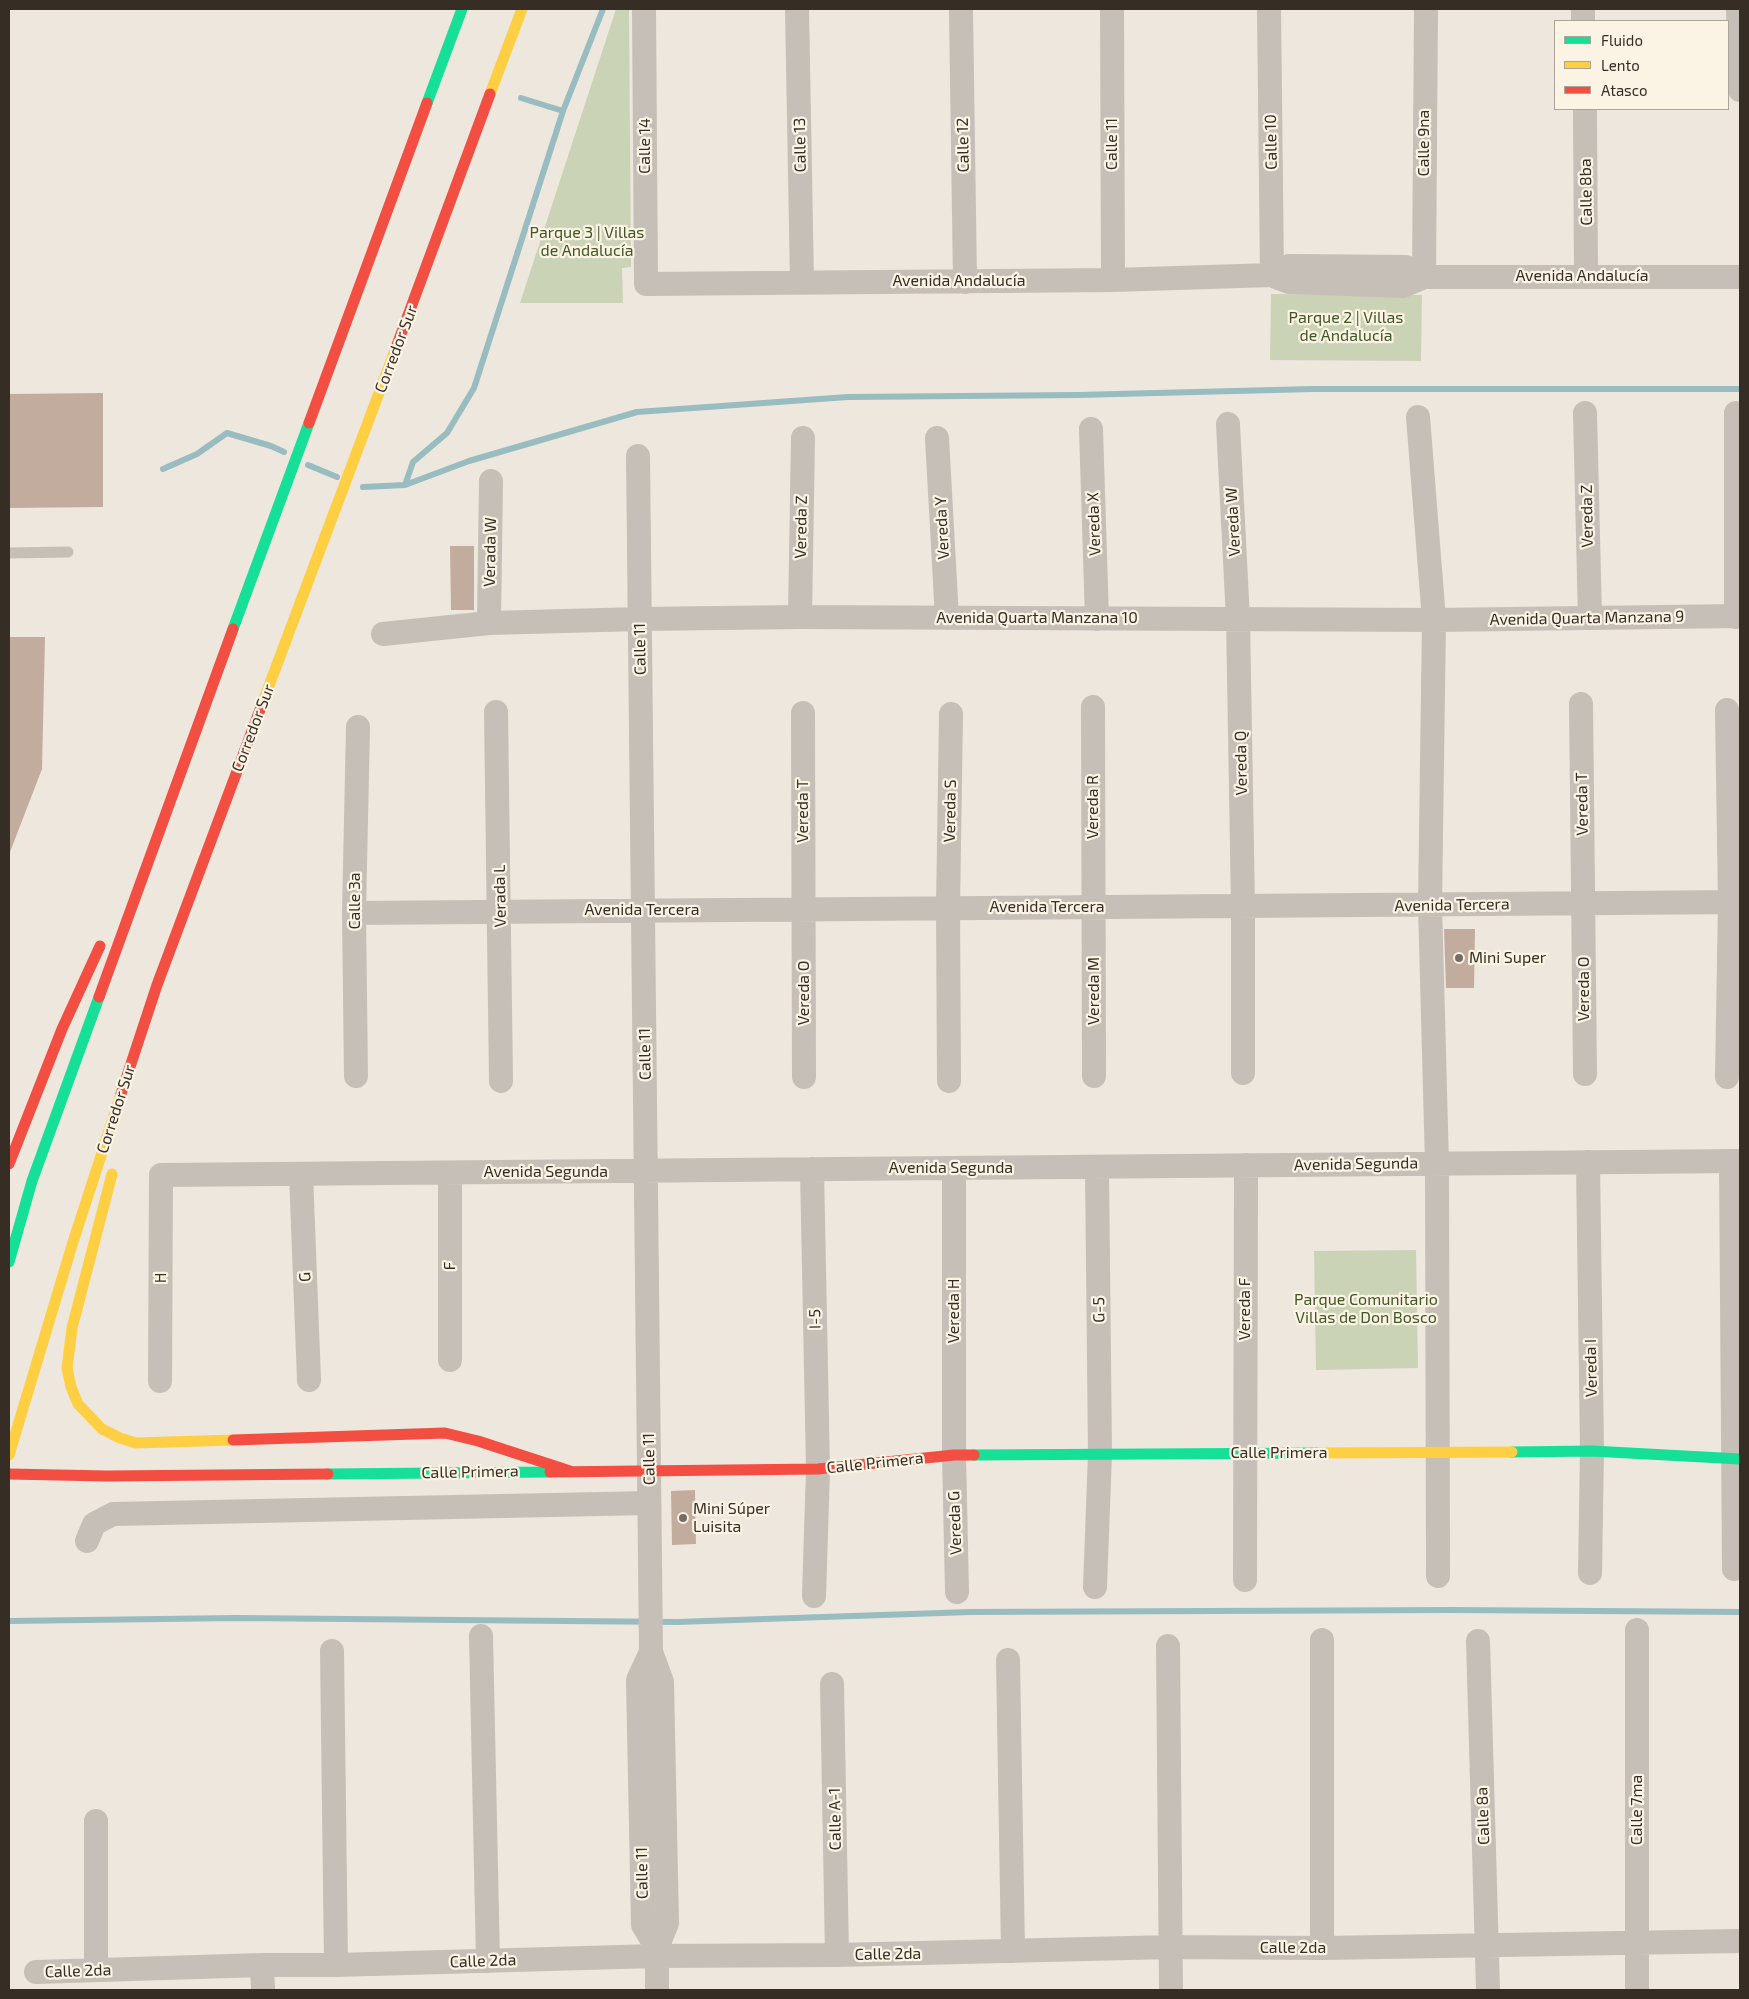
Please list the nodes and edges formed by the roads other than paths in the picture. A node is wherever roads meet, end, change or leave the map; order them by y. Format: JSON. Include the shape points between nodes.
{"nodes":[{"id":1,"x":462,"y":9,"type":"edge"},
{"id":2,"x":522,"y":9,"type":"edge"},
{"id":3,"x":644,"y":9,"type":"edge"},
{"id":4,"x":797,"y":9,"type":"edge"},
{"id":5,"x":961,"y":9,"type":"edge"},
{"id":6,"x":1112,"y":9,"type":"edge"},
{"id":7,"x":1269,"y":9,"type":"edge"},
{"id":8,"x":1426,"y":9,"type":"edge"},
{"id":9,"x":1738,"y":9,"type":"edge"},
{"id":10,"x":1740,"y":90,"type":"edge"},
{"id":11,"x":1584,"y":110,"type":"edge"},
{"id":12,"x":1272,"y":275,"type":"junction"},
{"id":13,"x":1586,"y":276,"type":"junction"},
{"id":14,"x":1424,"y":277,"type":"junction"},
{"id":15,"x":1740,"y":277,"type":"edge"},
{"id":16,"x":1113,"y":280,"type":"junction"},
{"id":17,"x":802,"y":282,"type":"junction"},
{"id":18,"x":965,"y":282,"type":"junction"},
{"id":19,"x":646,"y":284,"type":"joint"},
{"id":20,"x":1585,"y":413,"type":"dead end"},
{"id":21,"x":1736,"y":414,"type":"dead end"},
{"id":22,"x":1418,"y":417,"type":"dead end"},
{"id":23,"x":1228,"y":424,"type":"dead end"},
{"id":24,"x":1091,"y":429,"type":"dead end"},
{"id":25,"x":803,"y":438,"type":"dead end"},
{"id":26,"x":937,"y":438,"type":"dead end"},
{"id":27,"x":638,"y":456,"type":"dead end"},
{"id":28,"x":491,"y":481,"type":"dead end"},
{"id":29,"x":68,"y":552,"type":"dead end"},
{"id":30,"x":9,"y":554,"type":"edge"},
{"id":31,"x":1738,"y":616,"type":"edge"},
{"id":32,"x":800,"y":617,"type":"junction"},
{"id":33,"x":947,"y":618,"type":"junction"},
{"id":34,"x":1590,"y":618,"type":"junction"},
{"id":35,"x":640,"y":619,"type":"junction"},
{"id":36,"x":1096,"y":619,"type":"junction"},
{"id":37,"x":1238,"y":619,"type":"junction"},
{"id":38,"x":1434,"y":620,"type":"junction"},
{"id":39,"x":489,"y":623,"type":"junction"},
{"id":40,"x":384,"y":634,"type":"dead end"},
{"id":41,"x":1582,"y":704,"type":"dead end"},
{"id":42,"x":1093,"y":707,"type":"dead end"},
{"id":43,"x":1727,"y":710,"type":"dead end"},
{"id":44,"x":496,"y":712,"type":"dead end"},
{"id":45,"x":803,"y":713,"type":"dead end"},
{"id":46,"x":951,"y":714,"type":"dead end"},
{"id":47,"x":358,"y":727,"type":"dead end"},
{"id":48,"x":182,"y":768,"type":"junction"},
{"id":49,"x":124,"y":894,"type":"dead end"},
{"id":50,"x":1735,"y":902,"type":"edge"},
{"id":51,"x":1584,"y":904,"type":"junction"},
{"id":52,"x":1430,"y":905,"type":"junction"},
{"id":53,"x":1243,"y":906,"type":"junction"},
{"id":54,"x":1094,"y":907,"type":"junction"},
{"id":55,"x":948,"y":908,"type":"junction"},
{"id":56,"x":804,"y":909,"type":"junction"},
{"id":57,"x":643,"y":910,"type":"junction"},
{"id":58,"x":500,"y":911,"type":"junction"},
{"id":59,"x":354,"y":913,"type":"junction"},
{"id":60,"x":103,"y":939,"type":"dead end"},
{"id":61,"x":156,"y":985,"type":"junction"},
{"id":62,"x":1243,"y":1073,"type":"dead end"},
{"id":63,"x":1585,"y":1074,"type":"dead end"},
{"id":64,"x":356,"y":1076,"type":"dead end"},
{"id":65,"x":1094,"y":1076,"type":"dead end"},
{"id":66,"x":804,"y":1077,"type":"dead end"},
{"id":67,"x":1726,"y":1077,"type":"dead end"},
{"id":68,"x":502,"y":1081,"type":"dead end"},
{"id":69,"x":949,"y":1081,"type":"dead end"},
{"id":70,"x":125,"y":1120,"type":"dead end"},
{"id":71,"x":116,"y":1158,"type":"dead end"},
{"id":72,"x":1736,"y":1161,"type":"edge"},
{"id":73,"x":1588,"y":1162,"type":"junction"},
{"id":74,"x":9,"y":1164,"type":"edge"},
{"id":75,"x":1437,"y":1164,"type":"junction"},
{"id":76,"x":1246,"y":1166,"type":"junction"},
{"id":77,"x":1097,"y":1167,"type":"junction"},
{"id":78,"x":954,"y":1168,"type":"junction"},
{"id":79,"x":812,"y":1170,"type":"junction"},
{"id":80,"x":646,"y":1171,"type":"junction"},
{"id":81,"x":450,"y":1172,"type":"junction"},
{"id":82,"x":301,"y":1174,"type":"junction"},
{"id":83,"x":161,"y":1175,"type":"joint"},
{"id":84,"x":32,"y":1181,"type":"junction"},
{"id":85,"x":9,"y":1240,"type":"edge"},
{"id":86,"x":9,"y":1262,"type":"edge"},
{"id":87,"x":450,"y":1360,"type":"dead end"},
{"id":88,"x":309,"y":1380,"type":"dead end"},
{"id":89,"x":160,"y":1381,"type":"dead end"},
{"id":90,"x":1592,"y":1451,"type":"junction"},
{"id":91,"x":1244,"y":1452,"type":"junction"},
{"id":92,"x":1439,"y":1452,"type":"junction"},
{"id":93,"x":954,"y":1454,"type":"junction"},
{"id":94,"x":1100,"y":1454,"type":"junction"},
{"id":95,"x":9,"y":1455,"type":"edge"},
{"id":96,"x":1737,"y":1460,"type":"edge"},
{"id":97,"x":818,"y":1469,"type":"junction"},
{"id":98,"x":570,"y":1471,"type":"junction"},
{"id":99,"x":649,"y":1471,"type":"junction"},
{"id":100,"x":9,"y":1474,"type":"edge"},
{"id":101,"x":649,"y":1503,"type":"junction"},
{"id":102,"x":87,"y":1541,"type":"dead end"},
{"id":103,"x":1734,"y":1569,"type":"dead end"},
{"id":104,"x":1590,"y":1573,"type":"dead end"},
{"id":105,"x":1438,"y":1576,"type":"dead end"},
{"id":106,"x":1245,"y":1580,"type":"dead end"},
{"id":107,"x":1095,"y":1587,"type":"dead end"},
{"id":108,"x":957,"y":1592,"type":"dead end"},
{"id":109,"x":814,"y":1596,"type":"dead end"},
{"id":110,"x":1637,"y":1630,"type":"dead end"},
{"id":111,"x":482,"y":1636,"type":"dead end"},
{"id":112,"x":1322,"y":1640,"type":"dead end"},
{"id":113,"x":1478,"y":1641,"type":"dead end"},
{"id":114,"x":1168,"y":1646,"type":"dead end"},
{"id":115,"x":332,"y":1651,"type":"dead end"},
{"id":116,"x":1008,"y":1660,"type":"dead end"},
{"id":117,"x":832,"y":1684,"type":"dead end"},
{"id":118,"x":96,"y":1821,"type":"dead end"},
{"id":119,"x":1740,"y":1941,"type":"edge"},
{"id":120,"x":1637,"y":1943,"type":"junction"},
{"id":121,"x":1487,"y":1945,"type":"junction"},
{"id":122,"x":1170,"y":1947,"type":"junction"},
{"id":123,"x":1322,"y":1948,"type":"junction"},
{"id":124,"x":1013,"y":1951,"type":"junction"},
{"id":125,"x":656,"y":1952,"type":"junction"},
{"id":126,"x":837,"y":1955,"type":"junction"},
{"id":127,"x":488,"y":1961,"type":"junction"},
{"id":128,"x":262,"y":1965,"type":"junction"},
{"id":129,"x":336,"y":1965,"type":"junction"},
{"id":130,"x":96,"y":1970,"type":"junction"},
{"id":131,"x":36,"y":1972,"type":"dead end"},
{"id":132,"x":263,"y":1990,"type":"edge"},
{"id":133,"x":656,"y":1990,"type":"edge"},
{"id":134,"x":1171,"y":1990,"type":"edge"},
{"id":135,"x":1488,"y":1990,"type":"edge"},
{"id":136,"x":1637,"y":1990,"type":"edge"}],
"edges":[{"from":1,"to":48,"type":"main road"},
{"from":2,"to":61,"type":"main road","name":"Corredor Sur"},
{"from":3,"to":19,"type":"street","name":"Calle 14"},
{"from":4,"to":17,"type":"street","name":"Calle 13"},
{"from":5,"to":18,"type":"street","name":"Calle 12"},
{"from":6,"to":16,"type":"street","name":"Calle 11"},
{"from":7,"to":12,"type":"street","name":"Calle 10"},
{"from":8,"to":14,"type":"street","name":"Calle 9na"},
{"from":9,"to":10,"type":"street"},
{"from":11,"to":13,"type":"street","name":"Calle 8ba"},
{"from":12,"to":14,"type":"street","name":"Avenida Andalucía","via":[[1289,266],[1319,266],[1406,268]]},
{"from":12,"to":16,"type":"street","name":"Avenida Andalucía"},
{"from":13,"to":14,"type":"street","name":"Avenida Andalucía"},
{"from":13,"to":15,"type":"street","name":"Avenida Andalucía"},
{"from":16,"to":18,"type":"street","name":"Avenida Andalucía"},
{"from":17,"to":18,"type":"street","name":"Avenida Andalucía"},
{"from":17,"to":19,"type":"street","name":"Avenida Andalucía"},
{"from":20,"to":34,"type":"street","name":"Vereda Z"},
{"from":21,"to":31,"type":"street"},
{"from":22,"to":38,"type":"street"},
{"from":23,"to":37,"type":"street","name":"Vereda W"},
{"from":24,"to":36,"type":"street","name":"Vereda X"},
{"from":25,"to":32,"type":"street","name":"Vereda Z"},
{"from":26,"to":33,"type":"street","name":"Vereda Y"},
{"from":27,"to":35,"type":"street","name":"Calle 11"},
{"from":28,"to":39,"type":"street","name":"Verada W"},
{"from":29,"to":30,"type":"lane"},
{"from":31,"to":34,"type":"street","name":"Avenida Quarta Manzana 9"},
{"from":32,"to":33,"type":"street","name":"Avenida Quarta Manzana 10"},
{"from":32,"to":35,"type":"street","name":"Avenida Quarta Manzana 10"},
{"from":33,"to":36,"type":"street","name":"Avenida Quarta Manzana 10"},
{"from":34,"to":38,"type":"street","name":"Avenida Quarta Manzana 9"},
{"from":35,"to":39,"type":"street","name":"Avenida Quarta Manzana 10"},
{"from":35,"to":57,"type":"street","name":"Calle 11"},
{"from":36,"to":37,"type":"street","name":"Avenida Quarta Manzana 10"},
{"from":37,"to":38,"type":"street","name":"Avenida Quarta Manzana 10"},
{"from":37,"to":53,"type":"street","name":"Vereda Q"},
{"from":38,"to":52,"type":"street"},
{"from":39,"to":40,"type":"street","name":"Avenida Quarta Manzana 10"},
{"from":41,"to":51,"type":"street","name":"Vereda T"},
{"from":42,"to":54,"type":"street","name":"Vereda R"},
{"from":43,"to":50,"type":"street"},
{"from":44,"to":58,"type":"street","name":"Verada L"},
{"from":45,"to":56,"type":"street","name":"Vereda T"},
{"from":46,"to":55,"type":"street","name":"Vereda S"},
{"from":47,"to":59,"type":"street","name":"Calle 3a"},
{"from":48,"to":49,"type":"main road"},
{"from":48,"to":84,"type":"main road"},
{"from":50,"to":51,"type":"street","name":"Avenida Tercera"},
{"from":50,"to":67,"type":"street"},
{"from":51,"to":52,"type":"street","name":"Avenida Tercera"},
{"from":51,"to":63,"type":"street","name":"Vereda O"},
{"from":52,"to":53,"type":"street","name":"Avenida Tercera"},
{"from":52,"to":75,"type":"street"},
{"from":53,"to":54,"type":"street","name":"Avenida Tercera"},
{"from":53,"to":62,"type":"street","name":"Vereda Q"},
{"from":54,"to":55,"type":"street","name":"Avenida Tercera"},
{"from":54,"to":65,"type":"street","name":"Vereda M"},
{"from":55,"to":56,"type":"street","name":"Avenida Tercera"},
{"from":55,"to":69,"type":"street","name":"Vereda S"},
{"from":56,"to":57,"type":"street","name":"Avenida Tercera"},
{"from":56,"to":66,"type":"street","name":"Vereda O"},
{"from":57,"to":58,"type":"street","name":"Avenida Tercera"},
{"from":57,"to":80,"type":"street","name":"Calle 11"},
{"from":58,"to":59,"type":"street","name":"Avenida Tercera"},
{"from":58,"to":68,"type":"street","name":"Verada L"},
{"from":59,"to":64,"type":"street","name":"Calle 3a"},
{"from":60,"to":74,"type":"main road","via":[[62,1029]]},
{"from":61,"to":70,"type":"main road"},
{"from":61,"to":95,"type":"main road","name":"Corredor Sur"},
{"from":71,"to":98,"type":"main road","via":[[72,1328],[67,1368],[70,1387],[78,1404],[102,1429],[136,1443],[445,1433]]},
{"from":72,"to":73,"type":"street","name":"Avenida Segunda"},
{"from":72,"to":96,"type":"street"},
{"from":73,"to":75,"type":"street","name":"Avenida Segunda"},
{"from":73,"to":90,"type":"street","name":"Vereda I"},
{"from":75,"to":76,"type":"street","name":"Avenida Segunda"},
{"from":75,"to":92,"type":"street"},
{"from":76,"to":77,"type":"street","name":"Avenida Segunda"},
{"from":76,"to":91,"type":"street","name":"Vereda F"},
{"from":77,"to":78,"type":"street","name":"Avenida Segunda"},
{"from":77,"to":94,"type":"street","name":"G-5"},
{"from":78,"to":79,"type":"street","name":"Avenida Segunda"},
{"from":78,"to":93,"type":"street","name":"Vereda H"},
{"from":79,"to":80,"type":"street","name":"Avenida Segunda"},
{"from":79,"to":97,"type":"street","name":"I-5"},
{"from":80,"to":81,"type":"street","name":"Avenida Segunda"},
{"from":80,"to":99,"type":"street","name":"Calle 11"},
{"from":81,"to":82,"type":"street","name":"Avenida Segunda"},
{"from":81,"to":87,"type":"street","name":"F"},
{"from":82,"to":83,"type":"street","name":"Avenida Segunda"},
{"from":82,"to":88,"type":"street","name":"G"},
{"from":83,"to":89,"type":"street","name":"H"},
{"from":84,"to":85,"type":"main road"},
{"from":84,"to":86,"type":"main road"},
{"from":90,"to":92,"type":"main road","name":"Calle Primera"},
{"from":90,"to":96,"type":"main road","name":"Calle Primera"},
{"from":90,"to":104,"type":"street","name":"Vereda I"},
{"from":91,"to":92,"type":"main road","name":"Calle Primera"},
{"from":91,"to":94,"type":"main road","name":"Calle Primera"},
{"from":91,"to":106,"type":"street","name":"Vereda F"},
{"from":92,"to":105,"type":"street"},
{"from":93,"to":94,"type":"main road","name":"Calle Primera"},
{"from":93,"to":97,"type":"main road","name":"Calle Primera"},
{"from":93,"to":108,"type":"street","name":"Vereda G"},
{"from":94,"to":107,"type":"street","name":"G-5"},
{"from":96,"to":103,"type":"street"},
{"from":97,"to":99,"type":"main road","name":"Calle Primera"},
{"from":97,"to":109,"type":"street","name":"I-5"},
{"from":98,"to":99,"type":"main road","name":"Calle Primera"},
{"from":98,"to":100,"type":"main road","name":"Calle Primera","via":[[106,1476]]},
{"from":99,"to":101,"type":"street","name":"Calle 11"},
{"from":101,"to":102,"type":"street","via":[[113,1514],[94,1524]]},
{"from":101,"to":125,"type":"street","name":"Calle 11","via":[[651,1644],[662,1682],[652,1795],[667,1923]]},
{"from":110,"to":120,"type":"street","name":"Calle 7ma"},
{"from":111,"to":127,"type":"street"},
{"from":112,"to":123,"type":"street"},
{"from":113,"to":121,"type":"street","name":"Calle 8a"},
{"from":114,"to":122,"type":"street"},
{"from":115,"to":129,"type":"street"},
{"from":116,"to":124,"type":"street"},
{"from":117,"to":126,"type":"street","name":"Calle A-1"},
{"from":118,"to":130,"type":"street"},
{"from":119,"to":120,"type":"street","name":"Calle 2da"},
{"from":120,"to":121,"type":"street","name":"Calle 2da"},
{"from":120,"to":136,"type":"street","name":"Calle 7ma"},
{"from":121,"to":123,"type":"street","name":"Calle 2da"},
{"from":121,"to":135,"type":"street","name":"Calle 8a"},
{"from":122,"to":123,"type":"street","name":"Calle 2da"},
{"from":122,"to":124,"type":"street","name":"Calle 2da"},
{"from":122,"to":134,"type":"street"},
{"from":124,"to":126,"type":"street","name":"Calle 2da"},
{"from":125,"to":126,"type":"street","name":"Calle 2da"},
{"from":125,"to":127,"type":"street","name":"Calle 2da"},
{"from":125,"to":133,"type":"street","name":"Calle 11"},
{"from":127,"to":129,"type":"street","name":"Calle 2da"},
{"from":128,"to":129,"type":"street","name":"Calle 2da"},
{"from":128,"to":130,"type":"street","name":"Calle 2da"},
{"from":128,"to":132,"type":"street"},
{"from":130,"to":131,"type":"street","name":"Calle 2da"}]}
